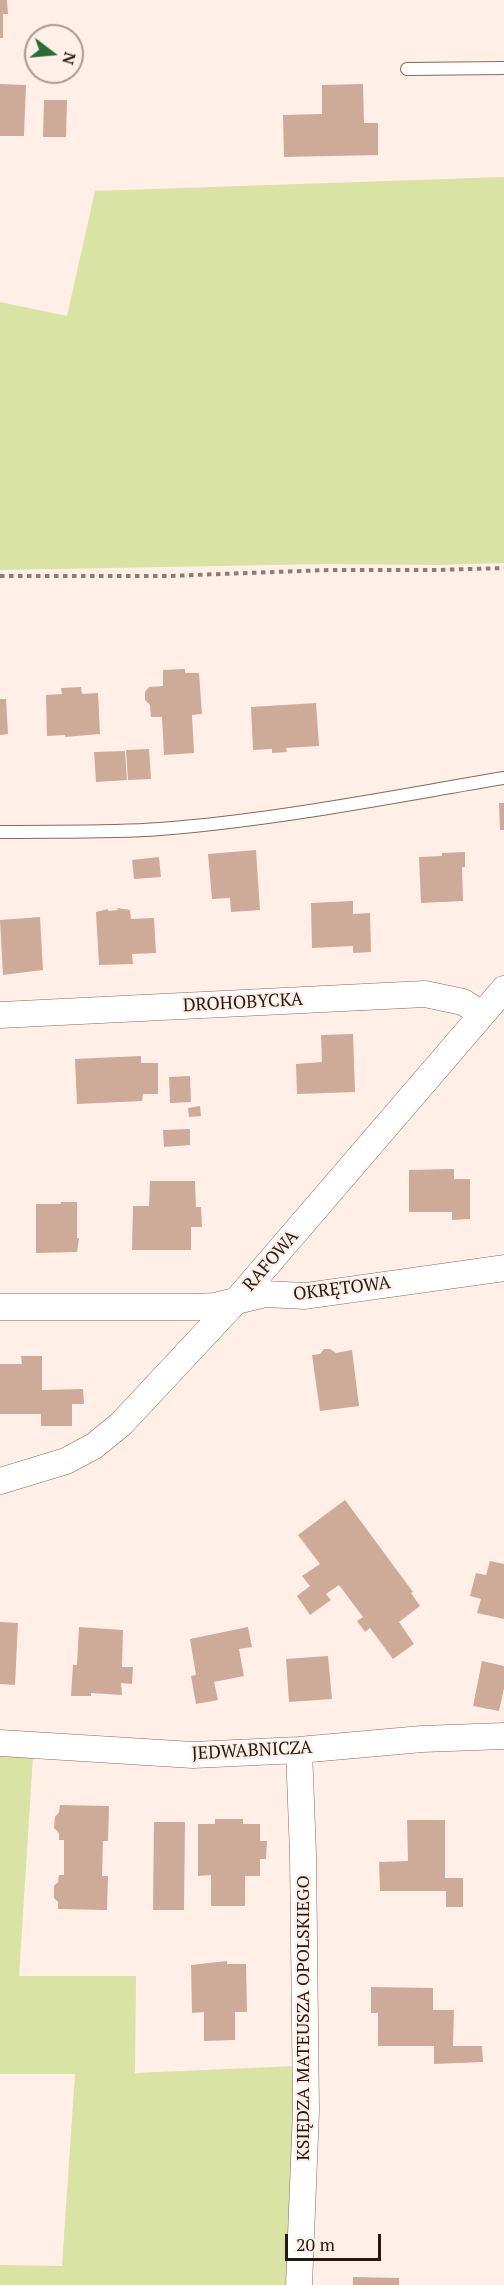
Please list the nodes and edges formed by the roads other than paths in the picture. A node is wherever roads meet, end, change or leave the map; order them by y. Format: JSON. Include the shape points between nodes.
{"nodes":[{"id":1,"x":504,"y":68,"type":"edge"},
{"id":2,"x":407,"y":69,"type":"dead end"},
{"id":3,"x":504,"y":778,"type":"edge"},
{"id":4,"x":0,"y":832,"type":"edge"},
{"id":5,"x":504,"y":989,"type":"edge"},
{"id":6,"x":482,"y":1014,"type":"junction"},
{"id":7,"x":0,"y":1015,"type":"edge"},
{"id":8,"x":504,"y":1268,"type":"edge"},
{"id":9,"x":236,"y":1301,"type":"junction"},
{"id":10,"x":0,"y":1307,"type":"edge"},
{"id":11,"x":0,"y":1481,"type":"edge"},
{"id":12,"x":504,"y":1736,"type":"edge"},
{"id":13,"x":0,"y":1743,"type":"edge"},
{"id":14,"x":299,"y":1750,"type":"junction"},
{"id":15,"x":299,"y":2285,"type":"edge"}],
"edges":[{"from":1,"to":2,"type":"lane"},
{"from":3,"to":4,"type":"lane","via":[[196,825],[119,831]]},
{"from":5,"to":6,"type":"street","name":"RAFOWA"},
{"from":6,"to":7,"type":"street","name":"DROHOBYCKA","via":[[463,1002],[425,994]]},
{"from":6,"to":9,"type":"street","name":"RAFOWA"},
{"from":8,"to":9,"type":"street","name":"OKRĘTOWA","via":[[305,1296],[265,1294]]},
{"from":9,"to":10,"type":"street","name":"OKRĘTOWA","via":[[196,1308]]},
{"from":9,"to":11,"type":"street","name":"RAFOWA","via":[[122,1424],[94,1446],[66,1461]]},
{"from":12,"to":14,"type":"street","name":"JEDWABNICZA"},
{"from":13,"to":14,"type":"street","name":"JEDWABNICZA","via":[[193,1755]]},
{"from":14,"to":15,"type":"street","name":"KSIĘDZA MATEUSZA OPOLSKIEGO","via":[[306,2111]]}]}
